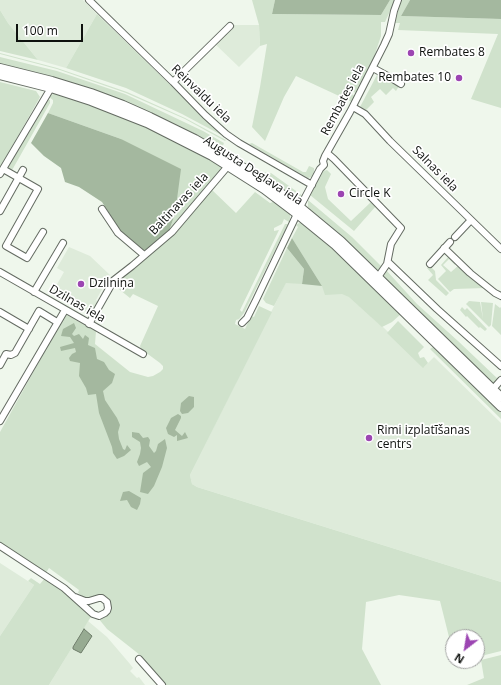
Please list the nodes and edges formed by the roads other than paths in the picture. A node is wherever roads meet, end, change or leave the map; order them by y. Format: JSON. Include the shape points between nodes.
{"nodes":[{"id":1,"x":89,"y":0,"type":"edge"},
{"id":2,"x":398,"y":0,"type":"edge"},
{"id":3,"x":230,"y":26,"type":"dead end"},
{"id":4,"x":0,"y":68,"type":"edge"},
{"id":5,"x":373,"y":68,"type":"junction"},
{"id":6,"x":0,"y":75,"type":"edge"},
{"id":7,"x":173,"y":82,"type":"junction"},
{"id":8,"x":401,"y":84,"type":"dead end"},
{"id":9,"x":51,"y":88,"type":"junction"},
{"id":10,"x":352,"y":107,"type":"junction"},
{"id":11,"x":327,"y":153,"type":"junction"},
{"id":12,"x":228,"y":166,"type":"junction"},
{"id":13,"x":23,"y":170,"type":"dead end"},
{"id":14,"x":1,"y":171,"type":"edge"},
{"id":15,"x":19,"y":178,"type":"junction"},
{"id":16,"x":312,"y":185,"type":"junction"},
{"id":17,"x":38,"y":189,"type":"junction"},
{"id":18,"x":45,"y":193,"type":"dead end"},
{"id":19,"x":102,"y":209,"type":"dead end"},
{"id":20,"x":0,"y":210,"type":"edge"},
{"id":21,"x":299,"y":210,"type":"junction"},
{"id":22,"x":471,"y":220,"type":"junction"},
{"id":23,"x":43,"y":232,"type":"dead end"},
{"id":24,"x":63,"y":243,"type":"dead end"},
{"id":25,"x":444,"y":248,"type":"junction"},
{"id":26,"x":344,"y":249,"type":"junction"},
{"id":27,"x":501,"y":249,"type":"edge"},
{"id":28,"x":144,"y":255,"type":"junction"},
{"id":29,"x":388,"y":262,"type":"junction"},
{"id":30,"x":430,"y":264,"type":"dead end"},
{"id":31,"x":0,"y":272,"type":"edge"},
{"id":32,"x":378,"y":277,"type":"junction"},
{"id":33,"x":34,"y":292,"type":"junction"},
{"id":34,"x":501,"y":296,"type":"edge"},
{"id":35,"x":65,"y":310,"type":"junction"},
{"id":36,"x":0,"y":312,"type":"edge"},
{"id":37,"x":58,"y":322,"type":"junction"},
{"id":38,"x":242,"y":323,"type":"dead end"},
{"id":39,"x":89,"y":324,"type":"junction"},
{"id":40,"x":29,"y":329,"type":"junction"},
{"id":41,"x":143,"y":354,"type":"dead end"},
{"id":42,"x":0,"y":365,"type":"edge"},
{"id":43,"x":501,"y":366,"type":"edge"},
{"id":44,"x":501,"y":380,"type":"edge"},
{"id":45,"x":493,"y":389,"type":"junction"},
{"id":46,"x":501,"y":397,"type":"edge"},
{"id":47,"x":501,"y":407,"type":"edge"},
{"id":48,"x":0,"y":421,"type":"edge"},
{"id":49,"x":0,"y":546,"type":"edge"},
{"id":50,"x":76,"y":597,"type":"junction"},
{"id":51,"x":139,"y":659,"type":"dead end"},
{"id":52,"x":162,"y":685,"type":"edge"}],
"edges":[{"from":1,"to":7,"type":"street","name":"Reinvaldu iela"},
{"from":2,"to":5,"type":"street","name":"Rembates iela","via":[[388,34]]},
{"from":3,"to":7,"type":"street"},
{"from":4,"to":21,"type":"main road","name":"Augusta Deglava iela","via":[[91,93],[150,117],[236,163]]},
{"from":5,"to":8,"type":"street"},
{"from":5,"to":10,"type":"street","name":"Rembates iela"},
{"from":6,"to":9,"type":"main road","name":"Augusta Deglava iela"},
{"from":7,"to":16,"type":"street","name":"Reinvaldu iela","via":[[229,136]]},
{"from":9,"to":12,"type":"main road","name":"Augusta Deglava iela","via":[[147,123]]},
{"from":9,"to":14,"type":"street"},
{"from":10,"to":11,"type":"street","name":"Rembates iela"},
{"from":10,"to":22,"type":"street","name":"Salnas iela","via":[[365,114]]},
{"from":11,"to":16,"type":"street","name":"Rembates iela","via":[[324,165]]},
{"from":11,"to":29,"type":"street","via":[[401,228],[391,244]]},
{"from":12,"to":21,"type":"main road","name":"Augusta Deglava iela"},
{"from":12,"to":28,"type":"street","name":"Baltinavas iela","via":[[172,232]]},
{"from":13,"to":15,"type":"street"},
{"from":14,"to":15,"type":"street"},
{"from":15,"to":17,"type":"street"},
{"from":15,"to":20,"type":"street"},
{"from":16,"to":21,"type":"street","name":"Rembates iela"},
{"from":17,"to":18,"type":"street"},
{"from":17,"to":23,"type":"street","via":[[6,246],[27,258]]},
{"from":19,"to":28,"type":"street","via":[[118,233]]},
{"from":21,"to":26,"type":"main road","name":"Augusta Deglava iela"},
{"from":21,"to":38,"type":"street","name":"Rembates iela","via":[[247,318]]},
{"from":22,"to":25,"type":"street","via":[[460,228]]},
{"from":22,"to":27,"type":"street","name":"Salnas iela"},
{"from":24,"to":33,"type":"street"},
{"from":25,"to":30,"type":"street"},
{"from":25,"to":34,"type":"street","via":[[470,273]]},
{"from":26,"to":32,"type":"main road","name":"Augusta Deglava iela"},
{"from":26,"to":47,"type":"main road","name":"Augusta Deglava iela"},
{"from":28,"to":39,"type":"street","name":"Baltinavas iela","via":[[114,280]]},
{"from":29,"to":32,"type":"street"},
{"from":29,"to":43,"type":"street"},
{"from":31,"to":33,"type":"street","name":"Dzilnas iela"},
{"from":32,"to":45,"type":"main road","name":"Augusta Deglava iela"},
{"from":33,"to":35,"type":"street","name":"Dzilnas iela"},
{"from":35,"to":37,"type":"street"},
{"from":35,"to":39,"type":"street","name":"Dzilnas iela"},
{"from":36,"to":40,"type":"street"},
{"from":37,"to":40,"type":"street","via":[[39,311]]},
{"from":37,"to":48,"type":"street"},
{"from":39,"to":41,"type":"street","name":"Dzilnas iela"},
{"from":40,"to":42,"type":"street","via":[[15,353],[6,354]]},
{"from":44,"to":45,"type":"street"},
{"from":45,"to":46,"type":"main road","name":"Augusta Deglava iela"},
{"from":49,"to":50,"type":"street"},
{"from":50,"to":50,"type":"street","via":[[96,615],[102,615],[107,611],[107,602],[102,598],[85,601]]},
{"from":51,"to":52,"type":"street"}]}
